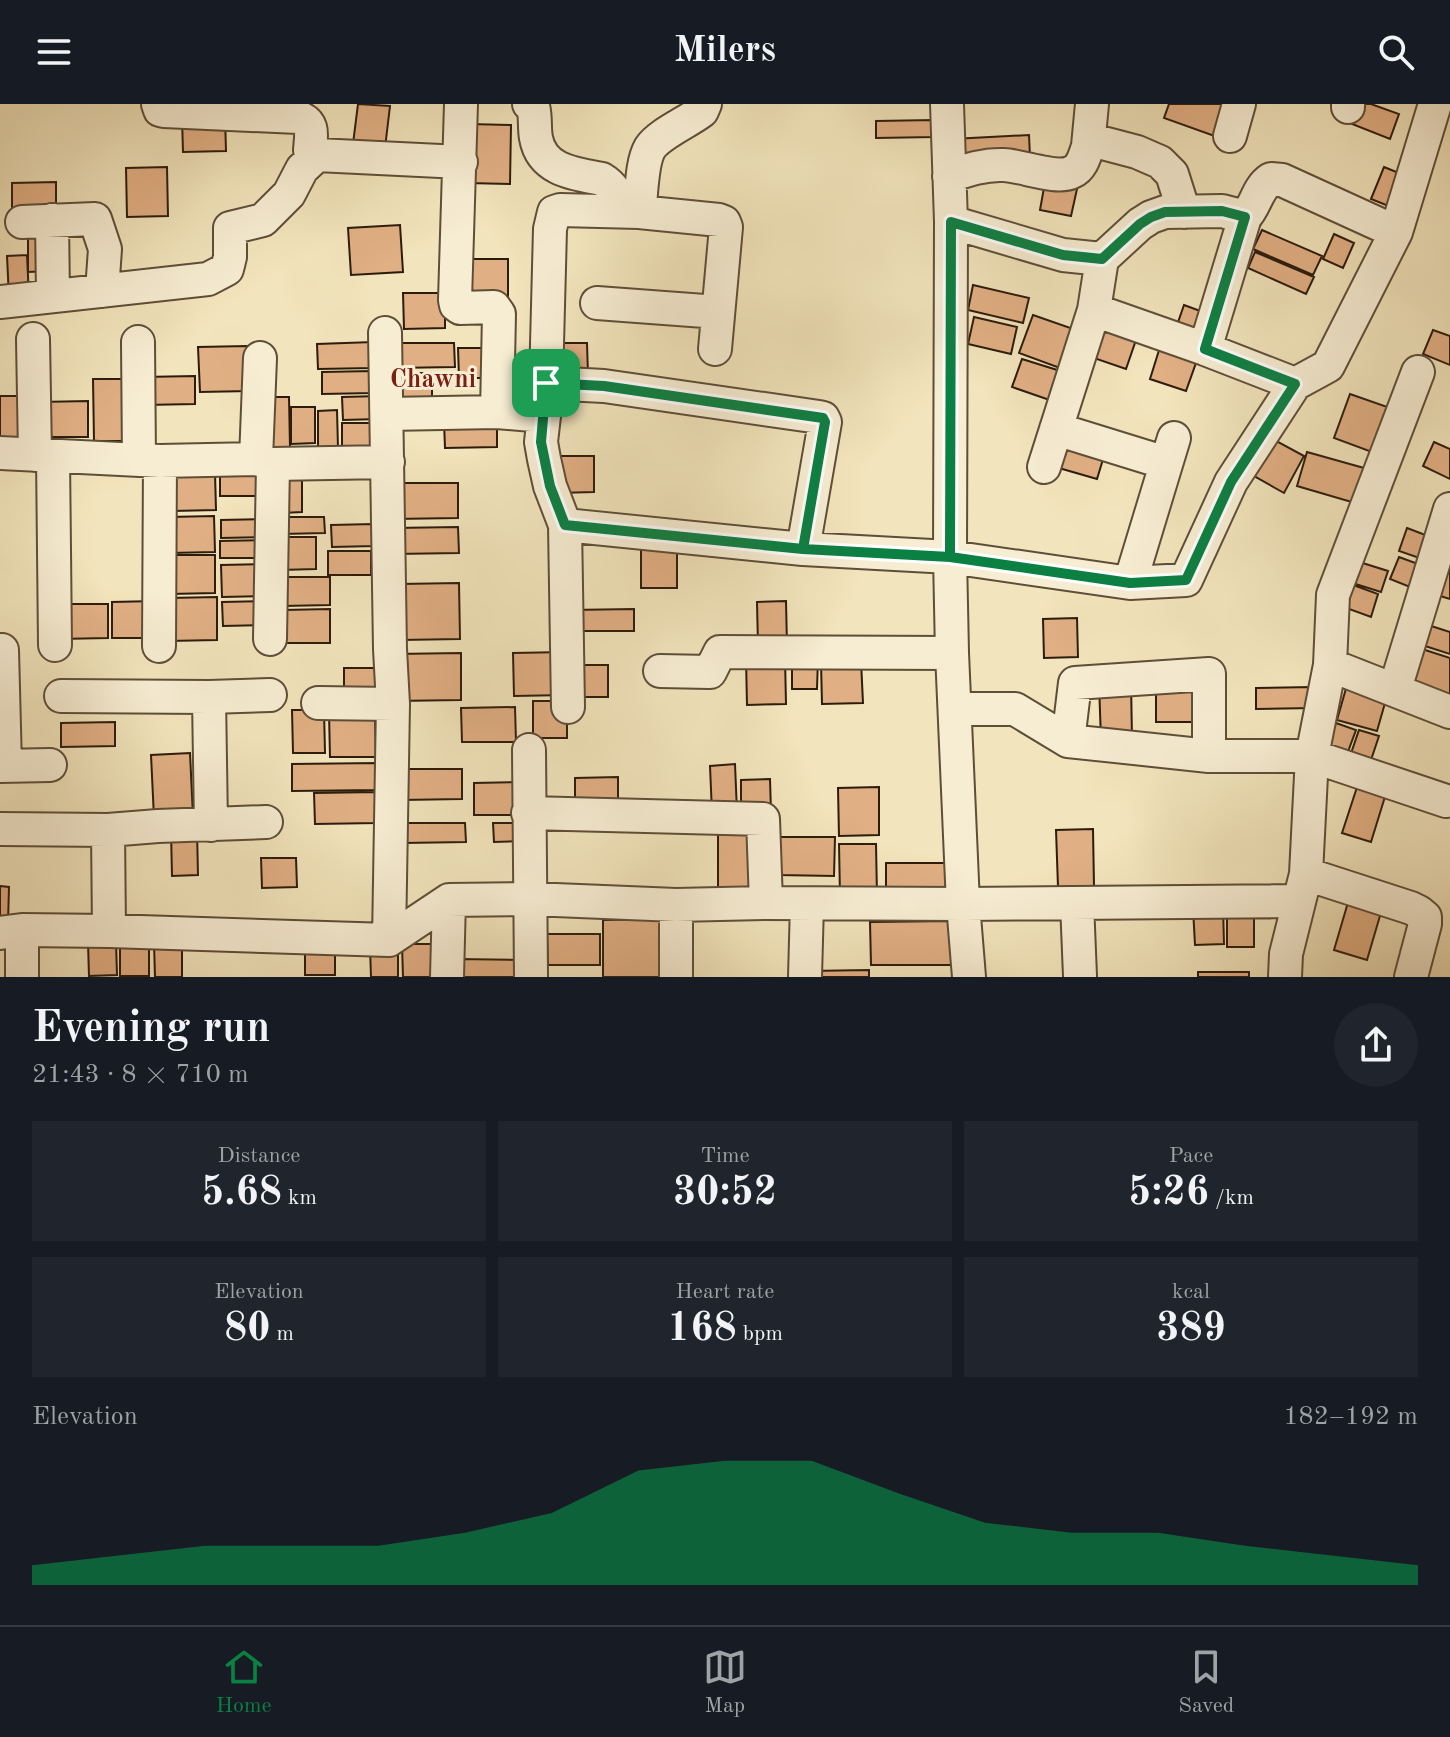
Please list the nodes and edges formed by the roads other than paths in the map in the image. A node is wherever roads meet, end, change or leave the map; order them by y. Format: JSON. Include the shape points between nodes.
{"nodes":[{"id":1,"x":158,"y":104,"type":"edge"},
{"id":2,"x":461,"y":104,"type":"edge"},
{"id":3,"x":529,"y":104,"type":"edge"},
{"id":4,"x":705,"y":104,"type":"edge"},
{"id":5,"x":947,"y":104,"type":"edge"},
{"id":6,"x":1092,"y":104,"type":"edge"},
{"id":7,"x":1239,"y":104,"type":"edge"},
{"id":8,"x":1435,"y":104,"type":"edge"},
{"id":9,"x":1230,"y":136,"type":"dead end"},
{"id":10,"x":1088,"y":146,"type":"junction"},
{"id":11,"x":317,"y":155,"type":"junction"},
{"id":12,"x":461,"y":162,"type":"junction"},
{"id":13,"x":949,"y":176,"type":"junction"},
{"id":14,"x":640,"y":208,"type":"junction"},
{"id":15,"x":1184,"y":212,"type":"junction"},
{"id":16,"x":1245,"y":217,"type":"junction"},
{"id":17,"x":951,"y":222,"type":"junction"},
{"id":18,"x":1396,"y":232,"type":"junction"},
{"id":19,"x":1102,"y":259,"type":"junction"},
{"id":20,"x":102,"y":291,"type":"junction"},
{"id":21,"x":53,"y":296,"type":"junction"},
{"id":22,"x":0,"y":302,"type":"edge"},
{"id":23,"x":597,"y":303,"type":"dead end"},
{"id":24,"x":1094,"y":310,"type":"junction"},
{"id":25,"x":718,"y":312,"type":"junction"},
{"id":26,"x":385,"y":333,"type":"dead end"},
{"id":27,"x":33,"y":339,"type":"dead end"},
{"id":28,"x":138,"y":342,"type":"dead end"},
{"id":29,"x":715,"y":349,"type":"dead end"},
{"id":30,"x":1205,"y":349,"type":"junction"},
{"id":31,"x":260,"y":358,"type":"dead end"},
{"id":32,"x":1418,"y":372,"type":"dead end"},
{"id":33,"x":546,"y":383,"type":"junction"},
{"id":34,"x":1295,"y":384,"type":"junction"},
{"id":35,"x":497,"y":412,"type":"junction"},
{"id":36,"x":387,"y":414,"type":"junction"},
{"id":37,"x":544,"y":416,"type":"junction"},
{"id":38,"x":1056,"y":429,"type":"junction"},
{"id":39,"x":0,"y":453,"type":"edge"},
{"id":40,"x":44,"y":455,"type":"junction"},
{"id":41,"x":150,"y":460,"type":"junction"},
{"id":42,"x":264,"y":462,"type":"junction"},
{"id":43,"x":388,"y":462,"type":"junction"},
{"id":44,"x":1044,"y":467,"type":"dead end"},
{"id":45,"x":1450,"y":509,"type":"edge"},
{"id":46,"x":565,"y":525,"type":"junction"},
{"id":47,"x":803,"y":549,"type":"junction"},
{"id":48,"x":950,"y":557,"type":"junction"},
{"id":49,"x":1130,"y":583,"type":"junction"},
{"id":50,"x":270,"y":639,"type":"dead end"},
{"id":51,"x":55,"y":645,"type":"dead end"},
{"id":52,"x":159,"y":646,"type":"dead end"},
{"id":53,"x":2,"y":650,"type":"dead end"},
{"id":54,"x":952,"y":653,"type":"junction"},
{"id":55,"x":1330,"y":665,"type":"junction"},
{"id":56,"x":660,"y":671,"type":"dead end"},
{"id":57,"x":1395,"y":689,"type":"junction"},
{"id":58,"x":270,"y":695,"type":"dead end"},
{"id":59,"x":61,"y":696,"type":"dead end"},
{"id":60,"x":209,"y":697,"type":"junction"},
{"id":61,"x":318,"y":703,"type":"dead end"},
{"id":62,"x":393,"y":704,"type":"junction"},
{"id":63,"x":568,"y":707,"type":"dead end"},
{"id":64,"x":955,"y":709,"type":"junction"},
{"id":65,"x":1450,"y":712,"type":"edge"},
{"id":66,"x":1068,"y":741,"type":"junction"},
{"id":67,"x":529,"y":750,"type":"dead end"},
{"id":68,"x":1209,"y":756,"type":"junction"},
{"id":69,"x":1312,"y":756,"type":"junction"},
{"id":70,"x":50,"y":765,"type":"dead end"},
{"id":71,"x":3,"y":766,"type":"edge"},
{"id":72,"x":1446,"y":801,"type":"dead end"},
{"id":73,"x":528,"y":813,"type":"junction"},
{"id":74,"x":266,"y":822,"type":"dead end"},
{"id":75,"x":211,"y":825,"type":"junction"},
{"id":76,"x":0,"y":829,"type":"edge"},
{"id":77,"x":108,"y":830,"type":"junction"},
{"id":78,"x":1302,"y":887,"type":"junction"},
{"id":79,"x":531,"y":899,"type":"junction"},
{"id":80,"x":449,"y":900,"type":"junction"},
{"id":81,"x":766,"y":903,"type":"junction"},
{"id":82,"x":1077,"y":903,"type":"junction"},
{"id":83,"x":807,"y":904,"type":"junction"},
{"id":84,"x":963,"y":904,"type":"junction"},
{"id":85,"x":676,"y":905,"type":"junction"},
{"id":86,"x":109,"y":931,"type":"junction"},
{"id":87,"x":11,"y":932,"type":"edge"},
{"id":88,"x":389,"y":940,"type":"junction"},
{"id":89,"x":1080,"y":976,"type":"edge"},
{"id":90,"x":22,"y":977,"type":"edge"},
{"id":91,"x":447,"y":977,"type":"edge"},
{"id":92,"x":531,"y":977,"type":"edge"},
{"id":93,"x":676,"y":977,"type":"edge"},
{"id":94,"x":805,"y":977,"type":"edge"},
{"id":95,"x":969,"y":977,"type":"edge"},
{"id":96,"x":1285,"y":977,"type":"edge"},
{"id":97,"x":1411,"y":977,"type":"edge"}],
"edges":[{"from":1,"to":11,"type":"street","via":[[164,111],[298,117],[308,121],[310,150]]},
{"from":2,"to":12,"type":"street"},
{"from":3,"to":14,"type":"street","via":[[536,115],[536,137],[551,165],[602,179],[621,199]]},
{"from":4,"to":14,"type":"street","via":[[650,147]]},
{"from":5,"to":13,"type":"street"},
{"from":6,"to":10,"type":"street"},
{"from":7,"to":9,"type":"street"},
{"from":8,"to":18,"type":"street"},
{"from":10,"to":13,"type":"street","via":[[1080,167],[1070,174],[1003,165]]},
{"from":10,"to":15,"type":"street","via":[[1099,142],[1160,162],[1172,174]]},
{"from":11,"to":12,"type":"street"},
{"from":11,"to":20,"type":"street","via":[[263,220],[230,228],[227,269],[208,279]]},
{"from":12,"to":35,"type":"street","via":[[455,300],[460,308],[494,307],[499,314]]},
{"from":13,"to":17,"type":"street"},
{"from":14,"to":25,"type":"street","via":[[724,222]]},
{"from":14,"to":33,"type":"street","via":[[554,212]]},
{"from":15,"to":16,"type":"street","via":[[1222,211]]},
{"from":15,"to":19,"type":"street","via":[[1151,217]]},
{"from":16,"to":18,"type":"street","via":[[1264,184],[1276,179]]},
{"from":16,"to":30,"type":"street"},
{"from":17,"to":19,"type":"street","via":[[1063,255]]},
{"from":17,"to":48,"type":"street"},
{"from":18,"to":34,"type":"street","via":[[1328,366]]},
{"from":19,"to":24,"type":"street"},
{"from":20,"to":21,"type":"street"},
{"from":20,"to":21,"type":"street","via":[[105,249],[95,219],[37,221]]},
{"from":21,"to":22,"type":"street"},
{"from":23,"to":25,"type":"street"},
{"from":24,"to":30,"type":"street"},
{"from":24,"to":38,"type":"street"},
{"from":25,"to":29,"type":"street"},
{"from":26,"to":36,"type":"street"},
{"from":27,"to":40,"type":"street"},
{"from":28,"to":41,"type":"street"},
{"from":30,"to":34,"type":"street"},
{"from":31,"to":42,"type":"street"},
{"from":32,"to":55,"type":"street","via":[[1333,595]]},
{"from":33,"to":37,"type":"street"},
{"from":33,"to":47,"type":"street","via":[[604,386],[823,418]]},
{"from":34,"to":49,"type":"street","via":[[1231,482],[1186,580]]},
{"from":35,"to":36,"type":"street"},
{"from":35,"to":37,"type":"street"},
{"from":36,"to":43,"type":"street"},
{"from":37,"to":46,"type":"street","via":[[544,459]]},
{"from":38,"to":44,"type":"street"},
{"from":38,"to":49,"type":"street","via":[[1170,451]]},
{"from":39,"to":40,"type":"street"},
{"from":40,"to":41,"type":"street"},
{"from":40,"to":51,"type":"street"},
{"from":41,"to":42,"type":"street"},
{"from":41,"to":52,"type":"street"},
{"from":42,"to":43,"type":"street"},
{"from":42,"to":50,"type":"street"},
{"from":43,"to":62,"type":"street"},
{"from":45,"to":57,"type":"street"},
{"from":46,"to":47,"type":"street"},
{"from":46,"to":63,"type":"street"},
{"from":47,"to":48,"type":"street"},
{"from":48,"to":49,"type":"street"},
{"from":48,"to":54,"type":"street"},
{"from":53,"to":71,"type":"street"},
{"from":54,"to":56,"type":"street","via":[[720,652],[710,672]]},
{"from":54,"to":64,"type":"street"},
{"from":55,"to":57,"type":"street"},
{"from":55,"to":69,"type":"street"},
{"from":57,"to":65,"type":"street"},
{"from":58,"to":60,"type":"street"},
{"from":59,"to":60,"type":"street"},
{"from":60,"to":75,"type":"street"},
{"from":61,"to":62,"type":"street"},
{"from":62,"to":88,"type":"street"},
{"from":64,"to":66,"type":"street","via":[[1015,709]]},
{"from":64,"to":84,"type":"street"},
{"from":66,"to":68,"type":"street"},
{"from":66,"to":68,"type":"street","via":[[1075,683],[1209,674]]},
{"from":67,"to":73,"type":"street"},
{"from":68,"to":69,"type":"street"},
{"from":69,"to":72,"type":"street"},
{"from":69,"to":78,"type":"street"},
{"from":70,"to":71,"type":"street"},
{"from":73,"to":79,"type":"street"},
{"from":73,"to":81,"type":"street","via":[[763,819]]},
{"from":74,"to":75,"type":"street"},
{"from":75,"to":77,"type":"street"},
{"from":76,"to":77,"type":"street"},
{"from":77,"to":86,"type":"street"},
{"from":78,"to":82,"type":"street"},
{"from":78,"to":96,"type":"street"},
{"from":78,"to":97,"type":"street","via":[[1419,912],[1425,924]]},
{"from":79,"to":80,"type":"street"},
{"from":79,"to":85,"type":"street"},
{"from":79,"to":92,"type":"street"},
{"from":80,"to":88,"type":"street"},
{"from":80,"to":91,"type":"street"},
{"from":81,"to":83,"type":"street"},
{"from":81,"to":85,"type":"street"},
{"from":82,"to":84,"type":"street"},
{"from":82,"to":89,"type":"street"},
{"from":83,"to":84,"type":"street"},
{"from":83,"to":94,"type":"street"},
{"from":84,"to":95,"type":"street"},
{"from":85,"to":93,"type":"street"},
{"from":86,"to":87,"type":"street"},
{"from":86,"to":88,"type":"street"},
{"from":87,"to":90,"type":"street"}]}
